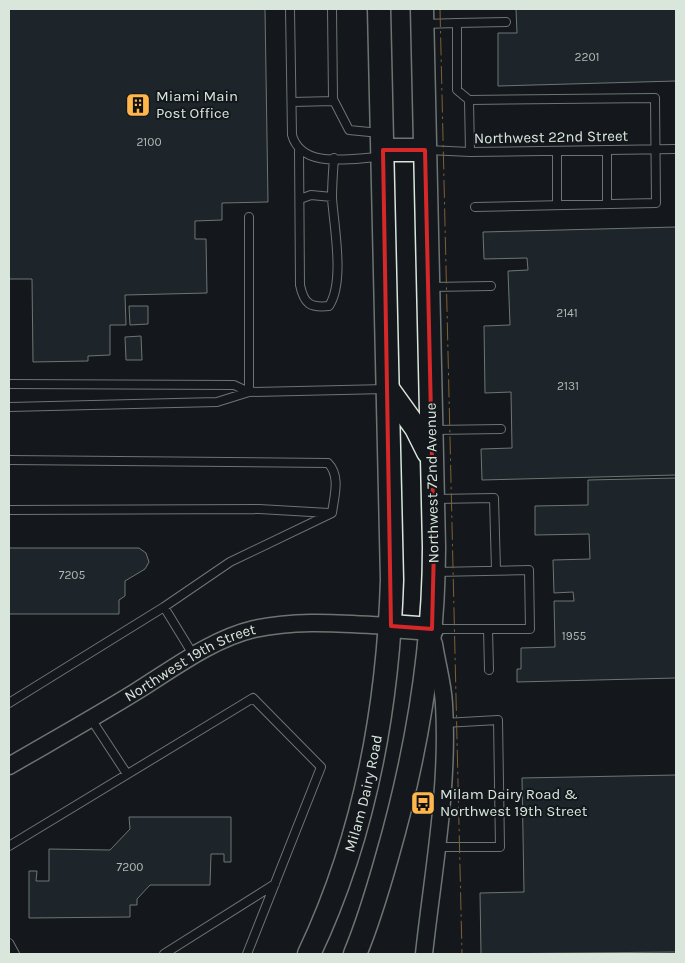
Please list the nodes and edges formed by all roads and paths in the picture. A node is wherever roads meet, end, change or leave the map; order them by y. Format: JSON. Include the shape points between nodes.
{"nodes":[{"id":1,"x":290,"y":9,"type":"edge"},
{"id":2,"x":332,"y":9,"type":"edge"},
{"id":3,"x":379,"y":9,"type":"edge"},
{"id":4,"x":422,"y":16,"type":"edge"},
{"id":5,"x":506,"y":22,"type":"dead end"},
{"id":6,"x":457,"y":23,"type":"junction"},
{"id":7,"x":469,"y":100,"type":"junction"},
{"id":8,"x":334,"y":101,"type":"junction"},
{"id":9,"x":292,"y":102,"type":"junction"},
{"id":10,"x":383,"y":147,"type":"junction"},
{"id":11,"x":676,"y":149,"type":"edge"},
{"id":12,"x":299,"y":150,"type":"junction"},
{"id":13,"x":425,"y":150,"type":"junction"},
{"id":14,"x":607,"y":150,"type":"junction"},
{"id":15,"x":654,"y":150,"type":"junction"},
{"id":16,"x":557,"y":151,"type":"junction"},
{"id":17,"x":470,"y":152,"type":"junction"},
{"id":18,"x":334,"y":158,"type":"junction"},
{"id":19,"x":332,"y":197,"type":"junction"},
{"id":20,"x":300,"y":199,"type":"junction"},
{"id":21,"x":607,"y":204,"type":"junction"},
{"id":22,"x":556,"y":206,"type":"junction"},
{"id":23,"x":475,"y":208,"type":"dead end"},
{"id":24,"x":249,"y":216,"type":"dead end"},
{"id":25,"x":491,"y":286,"type":"dead end"},
{"id":26,"x":427,"y":288,"type":"junction"},
{"id":27,"x":9,"y":384,"type":"edge"},
{"id":28,"x":388,"y":389,"type":"junction"},
{"id":29,"x":249,"y":392,"type":"junction"},
{"id":30,"x":9,"y":407,"type":"edge"},
{"id":31,"x":501,"y":428,"type":"dead end"},
{"id":32,"x":431,"y":430,"type":"junction"},
{"id":33,"x":9,"y":460,"type":"edge"},
{"id":34,"x":432,"y":460,"type":"junction"},
{"id":35,"x":433,"y":499,"type":"junction"},
{"id":36,"x":9,"y":510,"type":"edge"},
{"id":37,"x":332,"y":513,"type":"junction"},
{"id":38,"x":496,"y":570,"type":"junction"},
{"id":39,"x":434,"y":572,"type":"junction"},
{"id":40,"x":164,"y":607,"type":"junction"},
{"id":41,"x":391,"y":626,"type":"junction"},
{"id":42,"x":432,"y":629,"type":"junction"},
{"id":43,"x":488,"y":629,"type":"junction"},
{"id":44,"x":194,"y":656,"type":"junction"},
{"id":45,"x":489,"y":670,"type":"dead end"},
{"id":46,"x":9,"y":704,"type":"edge"},
{"id":47,"x":91,"y":719,"type":"junction"},
{"id":48,"x":444,"y":723,"type":"junction"},
{"id":49,"x":9,"y":766,"type":"edge"},
{"id":50,"x":126,"y":774,"type":"junction"},
{"id":51,"x":9,"y":846,"type":"edge"},
{"id":52,"x":438,"y":848,"type":"junction"},
{"id":53,"x":275,"y":884,"type":"junction"},
{"id":54,"x":9,"y":943,"type":"edge"},
{"id":55,"x":15,"y":954,"type":"edge"},
{"id":56,"x":164,"y":954,"type":"edge"},
{"id":57,"x":248,"y":954,"type":"edge"},
{"id":58,"x":309,"y":954,"type":"edge"},
{"id":59,"x":355,"y":954,"type":"edge"},
{"id":60,"x":424,"y":954,"type":"edge"}],
"edges":[{"from":1,"to":9,"type":"lane"},
{"from":2,"to":8,"type":"lane"},
{"from":3,"to":10,"type":"main road"},
{"from":4,"to":6,"type":"lane"},
{"from":4,"to":13,"type":"main road","name":"Northwest 72nd Avenue"},
{"from":5,"to":6,"type":"lane"},
{"from":6,"to":7,"type":"lane","via":[[457,90]]},
{"from":7,"to":15,"type":"lane","via":[[655,98]]},
{"from":7,"to":17,"type":"lane"},
{"from":8,"to":9,"type":"lane"},
{"from":8,"to":10,"type":"lane","via":[[348,130]]},
{"from":9,"to":12,"type":"lane","via":[[292,135]]},
{"from":10,"to":13,"type":"main road"},
{"from":10,"to":18,"type":"lane"},
{"from":10,"to":28,"type":"main road"},
{"from":11,"to":15,"type":"lane","name":"Northwest 22nd Street"},
{"from":12,"to":18,"type":"lane","via":[[313,157]]},
{"from":12,"to":20,"type":"lane"},
{"from":13,"to":17,"type":"lane","name":"Northwest 22nd Street"},
{"from":13,"to":26,"type":"main road","name":"Northwest 72nd Avenue"},
{"from":14,"to":15,"type":"lane","name":"Northwest 22nd Street"},
{"from":14,"to":16,"type":"lane","name":"Northwest 22nd Street"},
{"from":14,"to":21,"type":"lane"},
{"from":15,"to":21,"type":"lane","via":[[656,203]]},
{"from":16,"to":17,"type":"lane","name":"Northwest 22nd Street"},
{"from":16,"to":22,"type":"lane"},
{"from":18,"to":19,"type":"lane"},
{"from":19,"to":20,"type":"lane","via":[[311,195]]},
{"from":19,"to":20,"type":"lane","via":[[336,276],[334,299],[329,306],[310,306],[302,297]]},
{"from":21,"to":22,"type":"lane"},
{"from":22,"to":23,"type":"lane"},
{"from":24,"to":29,"type":"lane"},
{"from":25,"to":26,"type":"lane"},
{"from":26,"to":32,"type":"main road","name":"Northwest 72nd Avenue"},
{"from":27,"to":29,"type":"lane","via":[[234,385]]},
{"from":28,"to":29,"type":"lane"},
{"from":28,"to":34,"type":"main road","via":[[416,428]]},
{"from":28,"to":41,"type":"main road"},
{"from":29,"to":30,"type":"lane","via":[[217,402]]},
{"from":31,"to":32,"type":"lane"},
{"from":32,"to":34,"type":"main road","name":"Northwest 72nd Avenue"},
{"from":33,"to":37,"type":"lane","via":[[328,463],[334,469],[336,480]]},
{"from":34,"to":35,"type":"main road","name":"Northwest 72nd Avenue"},
{"from":35,"to":38,"type":"lane","via":[[494,498]]},
{"from":35,"to":39,"type":"main road","name":"Northwest 72nd Avenue"},
{"from":36,"to":37,"type":"lane","via":[[259,509]]},
{"from":37,"to":40,"type":"lane","via":[[230,562]]},
{"from":38,"to":39,"type":"lane"},
{"from":38,"to":43,"type":"lane","via":[[529,570],[530,629]]},
{"from":39,"to":42,"type":"main road","name":"Northwest 72nd Avenue"},
{"from":40,"to":44,"type":"lane"},
{"from":40,"to":46,"type":"lane"},
{"from":41,"to":42,"type":"main road"},
{"from":41,"to":44,"type":"street","name":"Northwest 19th Street","via":[[316,622],[270,626],[234,636]]},
{"from":41,"to":58,"type":"main road","name":"Milam Dairy Road","via":[[383,709],[365,794],[342,872]]},
{"from":42,"to":43,"type":"lane"},
{"from":42,"to":48,"type":"street","name":"Northwest 72nd Avenue","via":[[444,702]]},
{"from":42,"to":59,"type":"main road","via":[[422,705],[403,800],[380,883]]},
{"from":43,"to":45,"type":"lane"},
{"from":44,"to":47,"type":"street","name":"Northwest 19th Street"},
{"from":47,"to":49,"type":"street","name":"Northwest 19th Street"},
{"from":47,"to":50,"type":"lane"},
{"from":48,"to":52,"type":"street","name":"Northwest 72nd Avenue"},
{"from":48,"to":52,"type":"lane","via":[[498,720],[500,847]]},
{"from":50,"to":51,"type":"lane"},
{"from":50,"to":53,"type":"lane","via":[[253,698],[321,767]]},
{"from":52,"to":60,"type":"street","name":"Northwest 72nd Avenue"},
{"from":53,"to":56,"type":"lane"},
{"from":53,"to":57,"type":"lane"},
{"from":54,"to":55,"type":"lane"}]}
